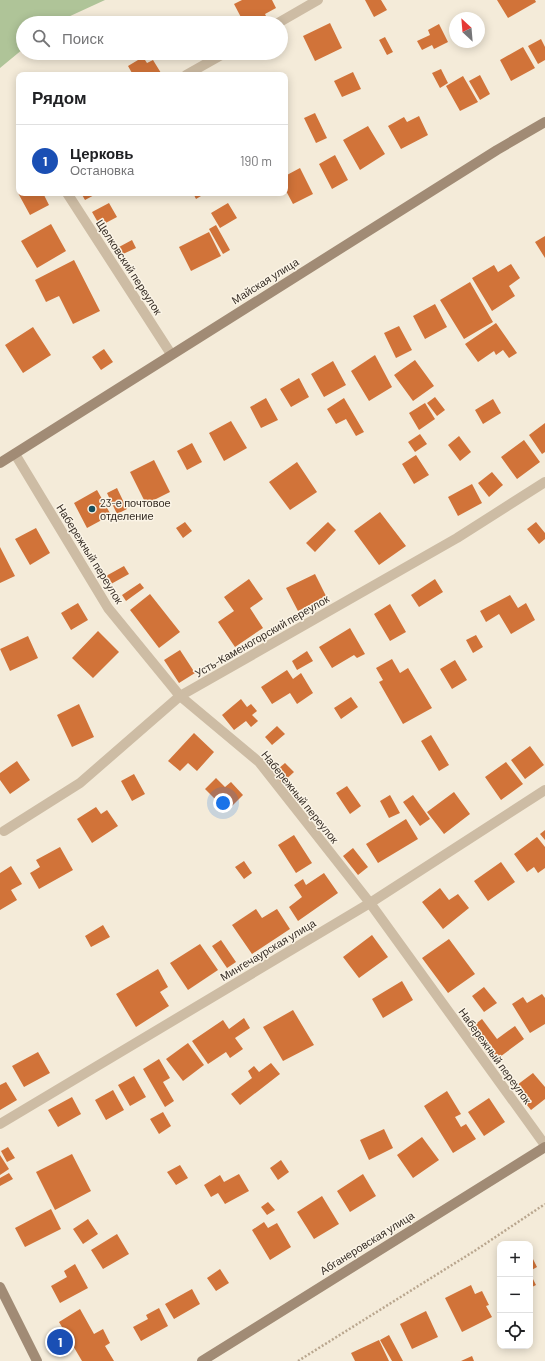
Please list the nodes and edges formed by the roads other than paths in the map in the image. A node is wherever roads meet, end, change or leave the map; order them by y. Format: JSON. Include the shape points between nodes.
{"nodes":[{"id":1,"x":318,"y":0,"type":"edge"},
{"id":2,"x":288,"y":17,"type":"edge"},
{"id":3,"x":213,"y":60,"type":"edge"},
{"id":4,"x":191,"y":72,"type":"edge"},
{"id":5,"x":545,"y":122,"type":"edge"},
{"id":6,"x":69,"y":196,"type":"edge"},
{"id":7,"x":171,"y":354,"type":"junction"},
{"id":8,"x":15,"y":454,"type":"junction"},
{"id":9,"x":0,"y":463,"type":"edge"},
{"id":10,"x":545,"y":482,"type":"edge"},
{"id":11,"x":180,"y":696,"type":"junction"},
{"id":12,"x":545,"y":790,"type":"edge"},
{"id":13,"x":4,"y":831,"type":"dead end"},
{"id":14,"x":370,"y":903,"type":"junction"},
{"id":15,"x":0,"y":1124,"type":"edge"},
{"id":16,"x":545,"y":1146,"type":"edge"},
{"id":17,"x":0,"y":1288,"type":"edge"},
{"id":18,"x":37,"y":1361,"type":"edge"},
{"id":19,"x":202,"y":1361,"type":"edge"}],
"edges":[{"from":1,"to":2,"type":"street"},
{"from":3,"to":4,"type":"street"},
{"from":5,"to":7,"type":"street","name":"Майская улица"},
{"from":6,"to":7,"type":"street","name":"Щелковский переулок"},
{"from":7,"to":8,"type":"street","name":"Майская улица"},
{"from":8,"to":9,"type":"street","name":"Майская улица"},
{"from":8,"to":11,"type":"street","name":"Набережный переулок","via":[[108,608]]},
{"from":10,"to":11,"type":"street","name":"Усть-Каменогорский переулок","via":[[457,538]]},
{"from":11,"to":13,"type":"street","name":"Усть-Каменогорский переулок","via":[[80,783]]},
{"from":11,"to":14,"type":"street","name":"Набережный переулок","via":[[258,762]]},
{"from":12,"to":14,"type":"street","name":"Мингечаурская улица"},
{"from":14,"to":15,"type":"street","name":"Мингечаурская улица"},
{"from":14,"to":16,"type":"street","name":"Набережный переулок"},
{"from":16,"to":19,"type":"street","name":"Абганеровская улица"},
{"from":17,"to":18,"type":"street"}]}
